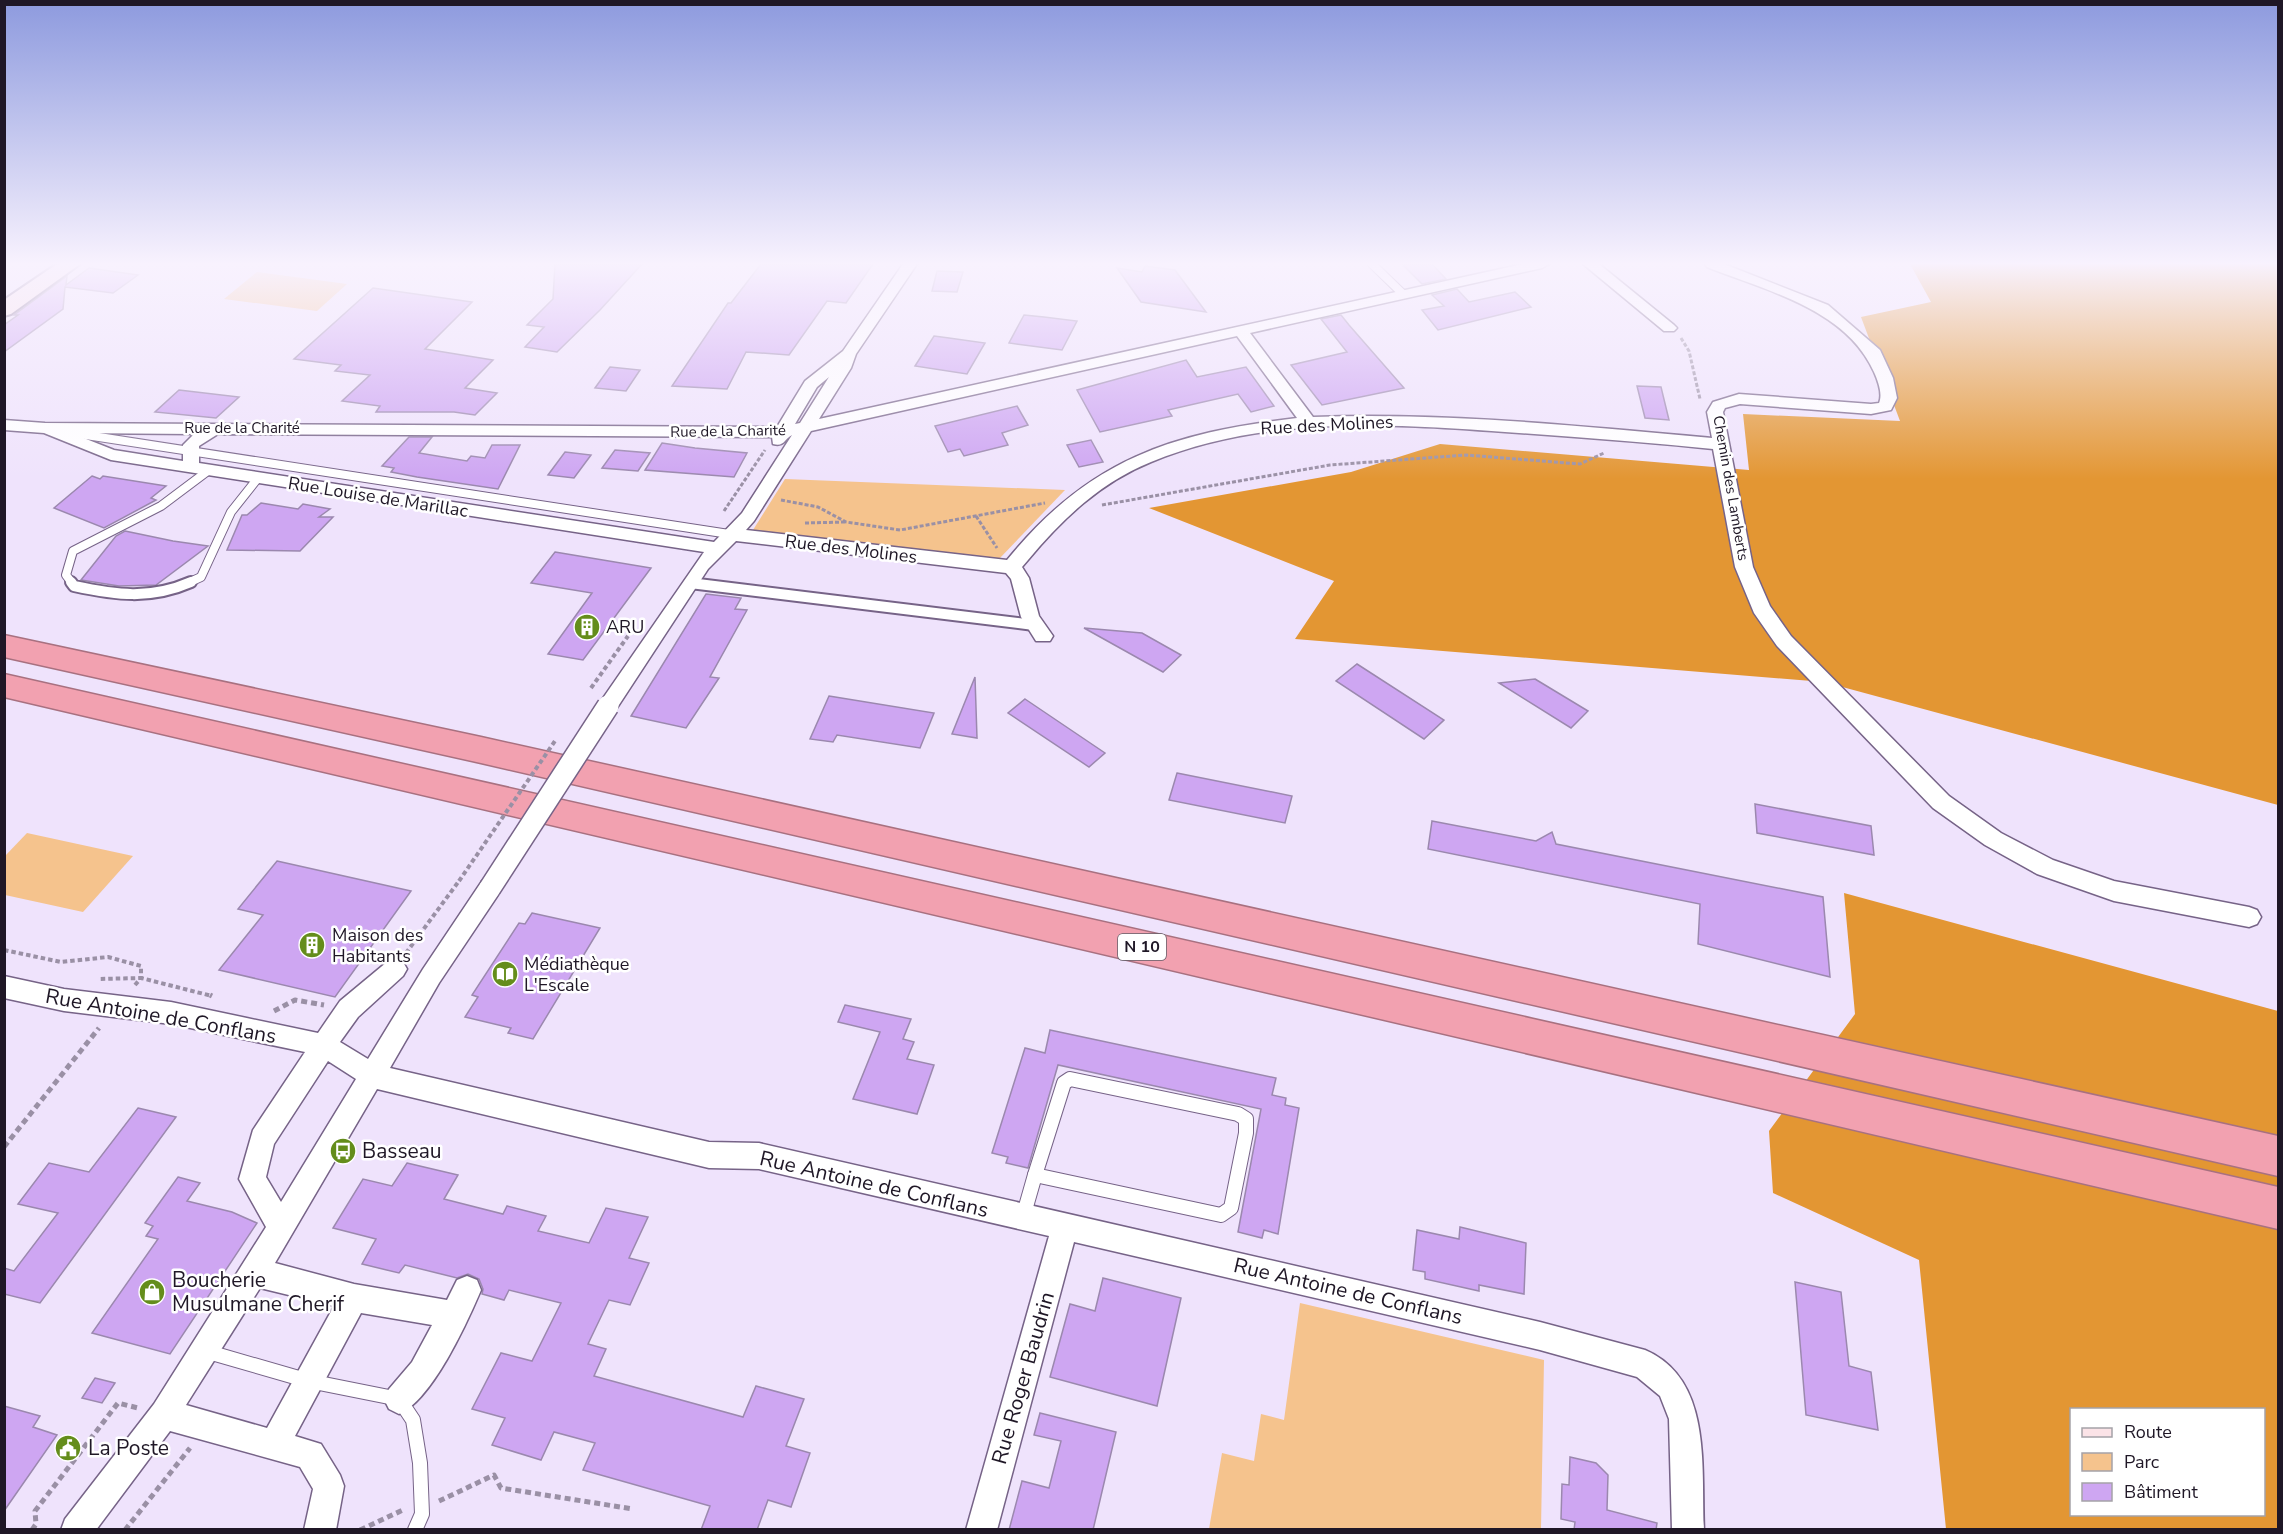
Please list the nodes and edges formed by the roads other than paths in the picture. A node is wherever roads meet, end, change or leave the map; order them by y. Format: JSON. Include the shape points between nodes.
{"nodes":[{"id":1,"x":861,"y":336,"type":"edge"},
{"id":2,"x":1215,"y":336,"type":"edge"},
{"id":3,"x":1244,"y":336,"type":"edge"},
{"id":4,"x":1855,"y":336,"type":"edge"},
{"id":5,"x":848,"y":354,"type":"junction"},
{"id":6,"x":1308,"y":422,"type":"junction"},
{"id":7,"x":4,"y":425,"type":"edge"},
{"id":8,"x":45,"y":428,"type":"junction"},
{"id":9,"x":217,"y":428,"type":"junction"},
{"id":10,"x":803,"y":428,"type":"junction"},
{"id":11,"x":783,"y":432,"type":"junction"},
{"id":12,"x":1720,"y":444,"type":"junction"},
{"id":13,"x":196,"y":463,"type":"junction"},
{"id":14,"x":258,"y":478,"type":"junction"},
{"id":15,"x":722,"y":541,"type":"junction"},
{"id":16,"x":1012,"y":567,"type":"junction"},
{"id":17,"x":774,"y":580,"type":"dead end"},
{"id":18,"x":690,"y":583,"type":"junction"},
{"id":19,"x":767,"y":592,"type":"junction"},
{"id":20,"x":1038,"y":630,"type":"joint"},
{"id":21,"x":4,"y":646,"type":"edge"},
{"id":22,"x":4,"y":686,"type":"edge"},
{"id":23,"x":2248,"y":917,"type":"dead end"},
{"id":24,"x":395,"y":969,"type":"road end"},
{"id":25,"x":4,"y":987,"type":"edge"},
{"id":26,"x":324,"y":1045,"type":"junction"},
{"id":27,"x":372,"y":1076,"type":"junction"},
{"id":28,"x":2278,"y":1156,"type":"edge"},
{"id":29,"x":1035,"y":1175,"type":"junction"},
{"id":30,"x":2278,"y":1208,"type":"edge"},
{"id":31,"x":1023,"y":1217,"type":"junction"},
{"id":32,"x":281,"y":1226,"type":"junction"},
{"id":33,"x":1065,"y":1226,"type":"junction"},
{"id":34,"x":253,"y":1273,"type":"junction"},
{"id":35,"x":467,"y":1290,"type":"dead end"},
{"id":36,"x":354,"y":1298,"type":"junction"},
{"id":37,"x":453,"y":1315,"type":"junction"},
{"id":38,"x":202,"y":1350,"type":"junction"},
{"id":39,"x":309,"y":1381,"type":"junction"},
{"id":40,"x":399,"y":1399,"type":"junction"},
{"id":41,"x":164,"y":1414,"type":"junction"},
{"id":42,"x":274,"y":1445,"type":"junction"},
{"id":43,"x":76,"y":1530,"type":"edge"},
{"id":44,"x":320,"y":1530,"type":"edge"},
{"id":45,"x":415,"y":1530,"type":"edge"},
{"id":46,"x":981,"y":1530,"type":"edge"},
{"id":47,"x":1688,"y":1530,"type":"edge"}],
"edges":[{"from":1,"to":5,"type":"street"},
{"from":2,"to":10,"type":"street","name":"Rue de la Charité"},
{"from":3,"to":6,"type":"street"},
{"from":4,"to":12,"type":"street","name":"Chemin des Lamberts","via":[[1872,350],[1885,378],[1889,398],[1885,407],[1728,402],[1719,405],[1715,412]]},
{"from":5,"to":10,"type":"street","via":[[843,368]]},
{"from":5,"to":11,"type":"street","via":[[811,384]]},
{"from":6,"to":12,"type":"street","name":"Rue des Molines","via":[[1424,420]]},
{"from":6,"to":16,"type":"street","name":"Rue des Molines","via":[[1233,433],[1150,457],[1095,485],[1072,503]]},
{"from":7,"to":8,"type":"street","name":"Rue de la Charité"},
{"from":8,"to":9,"type":"street","name":"Rue de la Charité"},
{"from":8,"to":13,"type":"street","name":"Rue Louise de Marillac","via":[[95,451]]},
{"from":9,"to":11,"type":"street","name":"Rue de la Charité"},
{"from":9,"to":13,"type":"street","via":[[197,439]]},
{"from":10,"to":11,"type":"street","name":"Rue de la Charité"},
{"from":10,"to":15,"type":"street","via":[[747,517]]},
{"from":11,"to":15,"type":"street","via":[[733,514]]},
{"from":12,"to":23,"type":"street","name":"Chemin des Lamberts","via":[[1744,567],[1761,608],[1784,641],[1941,802],[2045,867],[2114,891]]},
{"from":13,"to":14,"type":"street","name":"Rue Louise de Marillac"},
{"from":13,"to":14,"type":"lane","via":[[165,506],[74,551],[66,575],[74,586],[129,598],[174,590],[201,577],[223,524],[239,497]]},
{"from":13,"to":15,"type":"lane"},
{"from":14,"to":15,"type":"street","name":"Rue Louise de Marillac"},
{"from":15,"to":16,"type":"street","name":"Rue des Molines"},
{"from":15,"to":18,"type":"street"},
{"from":16,"to":20,"type":"street","via":[[1020,578],[1024,604]]},
{"from":17,"to":19,"type":"lane"},
{"from":18,"to":19,"type":"lane"},
{"from":18,"to":27,"type":"street","bridge":true,"via":[[431,976]]},
{"from":19,"to":20,"type":"lane"},
{"from":21,"to":28,"type":"highway"},
{"from":22,"to":30,"type":"highway","number":"N 10"},
{"from":24,"to":26,"type":"street","via":[[349,1009]]},
{"from":25,"to":26,"type":"street","name":"Rue Antoine de Conflans","via":[[64,1000],[171,1013]]},
{"from":26,"to":27,"type":"street","name":"Rue Antoine de Conflans"},
{"from":26,"to":32,"type":"street","via":[[262,1139],[252,1179]]},
{"from":27,"to":31,"type":"street","name":"Rue Antoine de Conflans","via":[[709,1155],[759,1156]]},
{"from":27,"to":32,"type":"street"},
{"from":29,"to":29,"type":"lane","via":[[1064,1083],[1070,1079],[1238,1114],[1246,1119],[1231,1208],[1221,1215]]},
{"from":29,"to":31,"type":"lane"},
{"from":31,"to":33,"type":"street","name":"Rue Antoine de Conflans"},
{"from":32,"to":34,"type":"street"},
{"from":33,"to":46,"type":"street","name":"Rue Roger Baudrin"},
{"from":33,"to":47,"type":"street","name":"Rue Antoine de Conflans","via":[[1540,1336],[1646,1365],[1671,1386],[1684,1419]]},
{"from":34,"to":36,"type":"street"},
{"from":34,"to":38,"type":"street"},
{"from":35,"to":37,"type":"street"},
{"from":36,"to":37,"type":"street"},
{"from":36,"to":39,"type":"street"},
{"from":37,"to":40,"type":"street","via":[[423,1372]]},
{"from":38,"to":39,"type":"lane"},
{"from":38,"to":41,"type":"street"},
{"from":39,"to":40,"type":"lane"},
{"from":39,"to":42,"type":"street"},
{"from":40,"to":45,"type":"lane","via":[[413,1420],[420,1463],[422,1514]]},
{"from":41,"to":42,"type":"street"},
{"from":41,"to":43,"type":"street"},
{"from":42,"to":44,"type":"street","via":[[310,1455],[329,1486]]}]}
